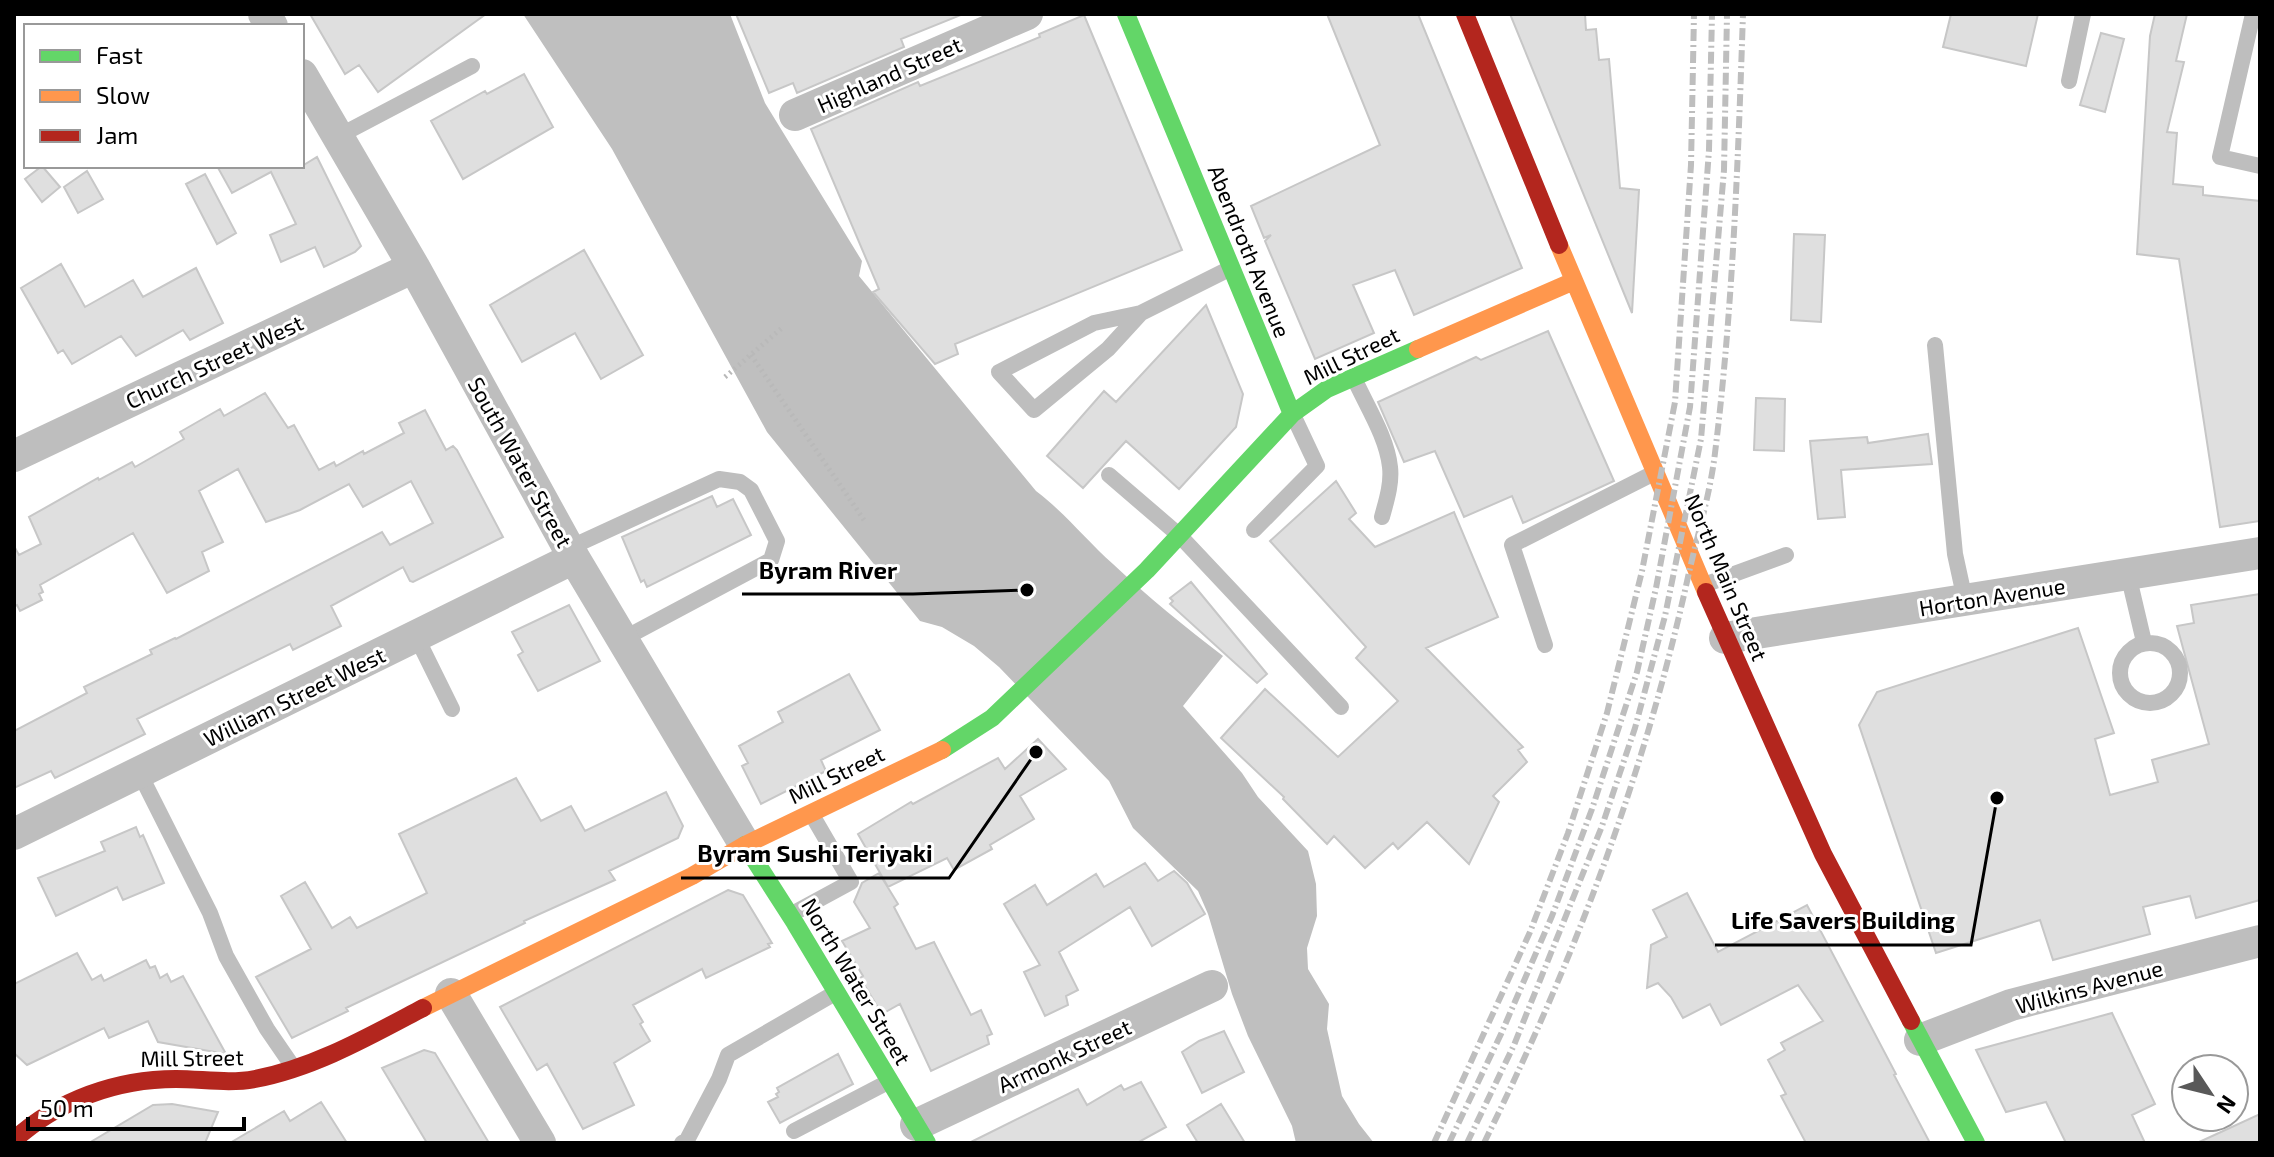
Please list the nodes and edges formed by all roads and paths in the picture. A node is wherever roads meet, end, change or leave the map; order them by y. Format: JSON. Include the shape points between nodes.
{"nodes":[{"id":1,"x":1027,"y":14,"type":"edge"},
{"id":2,"x":1126,"y":14,"type":"edge"},
{"id":3,"x":1465,"y":14,"type":"edge"},
{"id":4,"x":2083,"y":14,"type":"edge"},
{"id":5,"x":2253,"y":14,"type":"edge"},
{"id":6,"x":472,"y":66,"type":"dead end"},
{"id":7,"x":304,"y":79,"type":"edge"},
{"id":8,"x":2069,"y":81,"type":"dead end"},
{"id":9,"x":795,"y":115,"type":"dead end"},
{"id":10,"x":337,"y":137,"type":"junction"},
{"id":11,"x":2260,"y":166,"type":"edge"},
{"id":12,"x":414,"y":267,"type":"junction"},
{"id":13,"x":1231,"y":269,"type":"junction"},
{"id":14,"x":1574,"y":281,"type":"junction"},
{"id":15,"x":1141,"y":313,"type":"junction"},
{"id":16,"x":783,"y":327,"type":"dead end"},
{"id":17,"x":1935,"y":345,"type":"dead end"},
{"id":18,"x":751,"y":355,"type":"junction"},
{"id":19,"x":725,"y":377,"type":"dead end"},
{"id":20,"x":1353,"y":377,"type":"junction"},
{"id":21,"x":1292,"y":414,"type":"junction"},
{"id":22,"x":14,"y":456,"type":"edge"},
{"id":23,"x":1657,"y":472,"type":"junction"},
{"id":24,"x":1109,"y":475,"type":"dead end"},
{"id":25,"x":1382,"y":517,"type":"dead end"},
{"id":26,"x":864,"y":520,"type":"dead end"},
{"id":27,"x":1254,"y":530,"type":"dead end"},
{"id":28,"x":1180,"y":536,"type":"junction"},
{"id":29,"x":572,"y":553,"type":"junction"},
{"id":30,"x":2260,"y":553,"type":"edge"},
{"id":31,"x":1786,"y":555,"type":"dead end"},
{"id":32,"x":2128,"y":574,"type":"junction"},
{"id":33,"x":1702,"y":585,"type":"junction"},
{"id":34,"x":1965,"y":600,"type":"junction"},
{"id":35,"x":416,"y":636,"type":"junction"},
{"id":36,"x":1725,"y":638,"type":"junction"},
{"id":37,"x":621,"y":640,"type":"junction"},
{"id":38,"x":2144,"y":642,"type":"junction"},
{"id":39,"x":1545,"y":645,"type":"dead end"},
{"id":40,"x":1341,"y":707,"type":"dead end"},
{"id":41,"x":452,"y":709,"type":"dead end"},
{"id":42,"x":139,"y":772,"type":"junction"},
{"id":43,"x":811,"y":813,"type":"junction"},
{"id":44,"x":14,"y":834,"type":"edge"},
{"id":45,"x":745,"y":845,"type":"junction"},
{"id":46,"x":790,"y":915,"type":"junction"},
{"id":47,"x":2260,"y":941,"type":"edge"},
{"id":48,"x":1212,"y":986,"type":"dead end"},
{"id":49,"x":836,"y":992,"type":"junction"},
{"id":50,"x":451,"y":994,"type":"junction"},
{"id":51,"x":1920,"y":1040,"type":"junction"},
{"id":52,"x":294,"y":1068,"type":"junction"},
{"id":53,"x":890,"y":1081,"type":"junction"},
{"id":54,"x":794,"y":1131,"type":"dead end"},
{"id":55,"x":16,"y":1133,"type":"edge"},
{"id":56,"x":921,"y":1134,"type":"edge"},
{"id":57,"x":540,"y":1143,"type":"edge"},
{"id":58,"x":682,"y":1143,"type":"edge"},
{"id":59,"x":1976,"y":1143,"type":"edge"}],
"edges":[{"from":1,"to":9,"type":"street","name":"Highland Street"},
{"from":2,"to":13,"type":"main road","name":"Abendroth Avenue"},
{"from":3,"to":14,"type":"main road","name":"North Main Street"},
{"from":4,"to":8,"type":"lane"},
{"from":5,"to":11,"type":"lane","via":[[2220,157]]},
{"from":6,"to":10,"type":"lane"},
{"from":7,"to":10,"type":"street","name":"South Water Street"},
{"from":10,"to":12,"type":"street","name":"South Water Street"},
{"from":12,"to":22,"type":"street","name":"Church Street West"},
{"from":12,"to":29,"type":"street","name":"South Water Street"},
{"from":13,"to":15,"type":"lane"},
{"from":13,"to":21,"type":"main road","name":"Abendroth Avenue"},
{"from":14,"to":20,"type":"main road","name":"Mill Street"},
{"from":14,"to":23,"type":"main road","name":"North Main Street"},
{"from":15,"to":15,"type":"lane","via":[[1094,323],[999,372],[1034,410],[1108,349]]},
{"from":16,"to":18,"type":"path"},
{"from":17,"to":34,"type":"lane","via":[[1955,554]]},
{"from":18,"to":19,"type":"path"},
{"from":18,"to":26,"type":"path"},
{"from":20,"to":21,"type":"main road","name":"Mill Street"},
{"from":20,"to":25,"type":"lane","via":[[1390,467]]},
{"from":21,"to":27,"type":"lane","name":"Abendroth Avenue","via":[[1317,466]]},
{"from":21,"to":28,"type":"main road","name":"Mill Street"},
{"from":23,"to":33,"type":"main road","name":"North Main Street"},
{"from":23,"to":39,"type":"lane","via":[[1512,545]]},
{"from":24,"to":28,"type":"lane"},
{"from":28,"to":40,"type":"lane"},
{"from":28,"to":43,"type":"main road","name":"Mill Street","via":[[992,718],[951,745]]},
{"from":29,"to":35,"type":"street","name":"William Street West"},
{"from":29,"to":37,"type":"street","name":"South Water Street"},
{"from":29,"to":37,"type":"lane","via":[[719,479],[751,490],[777,541],[771,560]]},
{"from":30,"to":32,"type":"street","name":"Horton Avenue"},
{"from":31,"to":33,"type":"lane"},
{"from":32,"to":34,"type":"street","name":"Horton Avenue"},
{"from":32,"to":38,"type":"lane"},
{"from":33,"to":36,"type":"main road","name":"North Main Street"},
{"from":34,"to":36,"type":"street","name":"Horton Avenue"},
{"from":35,"to":41,"type":"lane"},
{"from":35,"to":42,"type":"street","name":"William Street West"},
{"from":36,"to":51,"type":"main road","name":"North Main Street","via":[[1823,854]]},
{"from":37,"to":45,"type":"street","name":"South Water Street"},
{"from":38,"to":38,"type":"lane","via":[[2168,649],[2183,665],[2178,687],[2164,702],[2133,698],[2122,683],[2121,664]]},
{"from":42,"to":44,"type":"street","name":"William Street West"},
{"from":42,"to":52,"type":"lane","via":[[226,956]]},
{"from":43,"to":45,"type":"main road","name":"Mill Street"},
{"from":43,"to":46,"type":"lane","via":[[851,882]]},
{"from":45,"to":46,"type":"main road","name":"North Water Street"},
{"from":45,"to":50,"type":"main road","name":"Mill Street"},
{"from":46,"to":49,"type":"main road","name":"North Water Street"},
{"from":47,"to":51,"type":"street","name":"Wilkins Avenue","via":[[2011,1005]]},
{"from":48,"to":56,"type":"street","name":"Armonk Street"},
{"from":49,"to":53,"type":"main road","name":"North Water Street"},
{"from":49,"to":58,"type":"lane","via":[[728,1055]]},
{"from":50,"to":52,"type":"main road","name":"Mill Street"},
{"from":50,"to":57,"type":"street"},
{"from":51,"to":59,"type":"main road","name":"North Main Street"},
{"from":52,"to":55,"type":"main road","name":"Mill Street","via":[[234,1082],[144,1079],[119,1084],[66,1104]]},
{"from":53,"to":54,"type":"lane"},
{"from":53,"to":56,"type":"main road","name":"North Water Street"}]}
